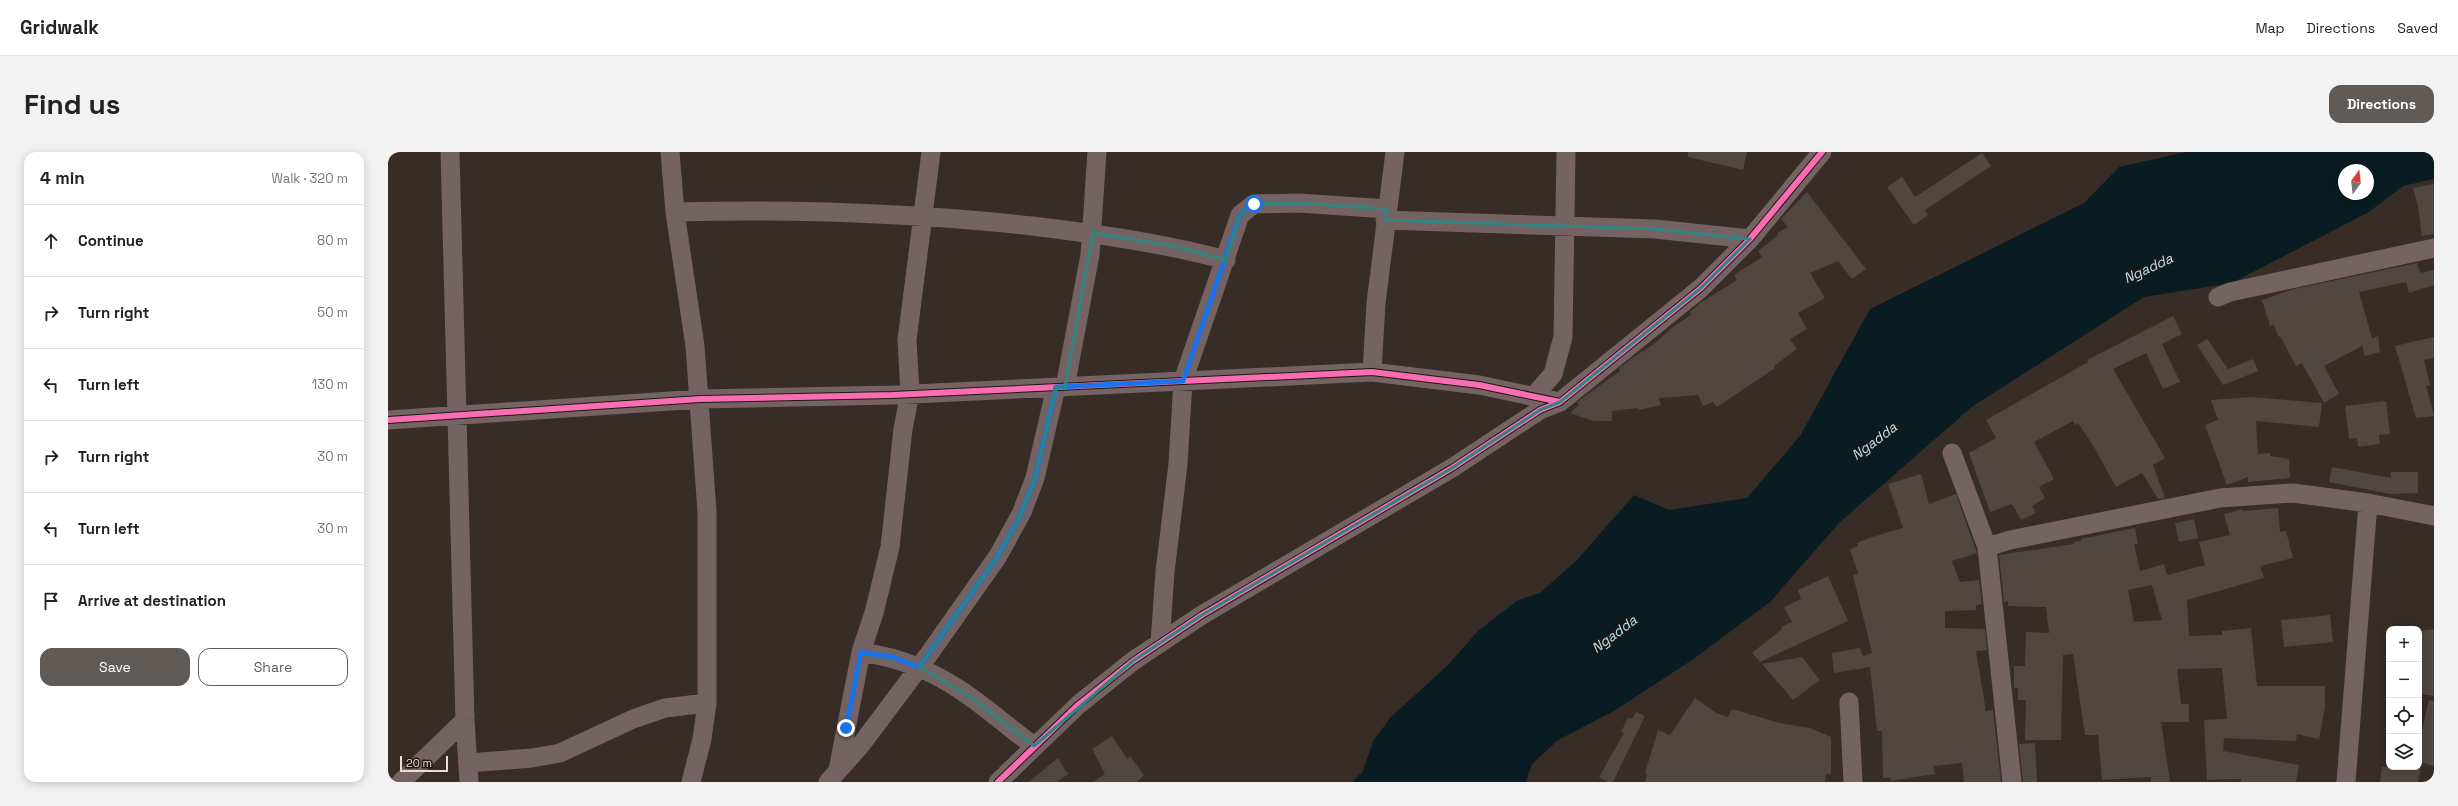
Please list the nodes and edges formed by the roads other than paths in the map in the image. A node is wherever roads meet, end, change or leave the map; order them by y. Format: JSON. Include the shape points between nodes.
{"nodes":[{"id":1,"x":450,"y":152,"type":"edge"},
{"id":2,"x":670,"y":152,"type":"edge"},
{"id":3,"x":932,"y":152,"type":"edge"},
{"id":4,"x":1097,"y":152,"type":"edge"},
{"id":5,"x":1395,"y":152,"type":"edge"},
{"id":6,"x":1566,"y":152,"type":"edge"},
{"id":7,"x":1817,"y":155,"type":"edge"},
{"id":8,"x":675,"y":212,"type":"junction"},
{"id":9,"x":1386,"y":215,"type":"junction"},
{"id":10,"x":924,"y":216,"type":"junction"},
{"id":11,"x":1564,"y":225,"type":"junction"},
{"id":12,"x":1093,"y":233,"type":"junction"},
{"id":13,"x":1750,"y":239,"type":"junction"},
{"id":14,"x":2434,"y":248,"type":"edge"},
{"id":15,"x":1226,"y":260,"type":"junction"},
{"id":16,"x":2218,"y":297,"type":"dead end"},
{"id":17,"x":1372,"y":372,"type":"junction"},
{"id":18,"x":1183,"y":381,"type":"junction"},
{"id":19,"x":1060,"y":387,"type":"junction"},
{"id":20,"x":910,"y":393,"type":"junction"},
{"id":21,"x":1534,"y":396,"type":"junction"},
{"id":22,"x":700,"y":399,"type":"junction"},
{"id":23,"x":1560,"y":402,"type":"junction"},
{"id":24,"x":456,"y":416,"type":"junction"},
{"id":25,"x":388,"y":420,"type":"edge"},
{"id":26,"x":1952,"y":453,"type":"dead end"},
{"id":27,"x":2368,"y":503,"type":"junction"},
{"id":28,"x":2434,"y":516,"type":"edge"},
{"id":29,"x":1987,"y":547,"type":"junction"},
{"id":30,"x":1160,"y":643,"type":"junction"},
{"id":31,"x":861,"y":652,"type":"junction"},
{"id":32,"x":919,"y":667,"type":"junction"},
{"id":33,"x":1849,"y":702,"type":"dead end"},
{"id":34,"x":707,"y":703,"type":"junction"},
{"id":35,"x":465,"y":720,"type":"junction"},
{"id":36,"x":1034,"y":746,"type":"junction"},
{"id":37,"x":468,"y":763,"type":"junction"},
{"id":38,"x":833,"y":776,"type":"edge"},
{"id":39,"x":401,"y":782,"type":"edge"},
{"id":40,"x":469,"y":782,"type":"edge"},
{"id":41,"x":692,"y":782,"type":"edge"},
{"id":42,"x":998,"y":782,"type":"edge"},
{"id":43,"x":1853,"y":782,"type":"edge"},
{"id":44,"x":2012,"y":782,"type":"edge"},
{"id":45,"x":2346,"y":782,"type":"edge"}],
"edges":[{"from":1,"to":24,"type":"street"},
{"from":2,"to":8,"type":"street"},
{"from":3,"to":10,"type":"street"},
{"from":4,"to":12,"type":"street"},
{"from":5,"to":9,"type":"street"},
{"from":6,"to":11,"type":"street"},
{"from":7,"to":13,"type":"street"},
{"from":8,"to":10,"type":"street","via":[[770,210]]},
{"from":8,"to":22,"type":"street","via":[[695,346]]},
{"from":9,"to":11,"type":"street"},
{"from":9,"to":15,"type":"street","via":[[1299,203],[1254,204],[1240,215]]},
{"from":9,"to":17,"type":"street","via":[[1376,303]]},
{"from":10,"to":12,"type":"street"},
{"from":10,"to":20,"type":"street","via":[[907,340]]},
{"from":11,"to":13,"type":"street","via":[[1655,229]]},
{"from":11,"to":21,"type":"street","via":[[1562,337],[1553,374]]},
{"from":12,"to":15,"type":"street","via":[[1173,246]]},
{"from":12,"to":19,"type":"street"},
{"from":13,"to":23,"type":"street","via":[[1701,288]]},
{"from":14,"to":16,"type":"street","via":[[2230,292]]},
{"from":15,"to":18,"type":"street"},
{"from":17,"to":18,"type":"street"},
{"from":17,"to":21,"type":"street","via":[[1479,385]]},
{"from":18,"to":19,"type":"street"},
{"from":18,"to":30,"type":"street","via":[[1178,464],[1165,572]]},
{"from":19,"to":20,"type":"street"},
{"from":19,"to":32,"type":"street","via":[[1035,478],[1022,512],[998,556]]},
{"from":20,"to":22,"type":"street"},
{"from":20,"to":31,"type":"street","via":[[903,429],[890,547],[874,613]]},
{"from":21,"to":23,"type":"street"},
{"from":22,"to":24,"type":"street"},
{"from":22,"to":34,"type":"street","via":[[707,512]]},
{"from":23,"to":30,"type":"street","via":[[1540,410],[1452,468],[1202,615]]},
{"from":24,"to":25,"type":"street"},
{"from":24,"to":35,"type":"street"},
{"from":26,"to":29,"type":"street"},
{"from":27,"to":28,"type":"street"},
{"from":27,"to":29,"type":"street","via":[[2293,493],[2220,498],[2010,540]]},
{"from":27,"to":45,"type":"street"},
{"from":29,"to":44,"type":"street"},
{"from":30,"to":36,"type":"street","via":[[1078,705]]},
{"from":31,"to":32,"type":"street","via":[[892,657]]},
{"from":31,"to":38,"type":"street"},
{"from":32,"to":36,"type":"street","via":[[968,695]]},
{"from":32,"to":38,"type":"street","via":[[860,746]]},
{"from":33,"to":43,"type":"street"},
{"from":34,"to":37,"type":"street","via":[[665,708],[633,719],[560,753]]},
{"from":34,"to":41,"type":"street"},
{"from":35,"to":37,"type":"street"},
{"from":35,"to":39,"type":"street"},
{"from":36,"to":42,"type":"street"},
{"from":37,"to":40,"type":"street"}]}
